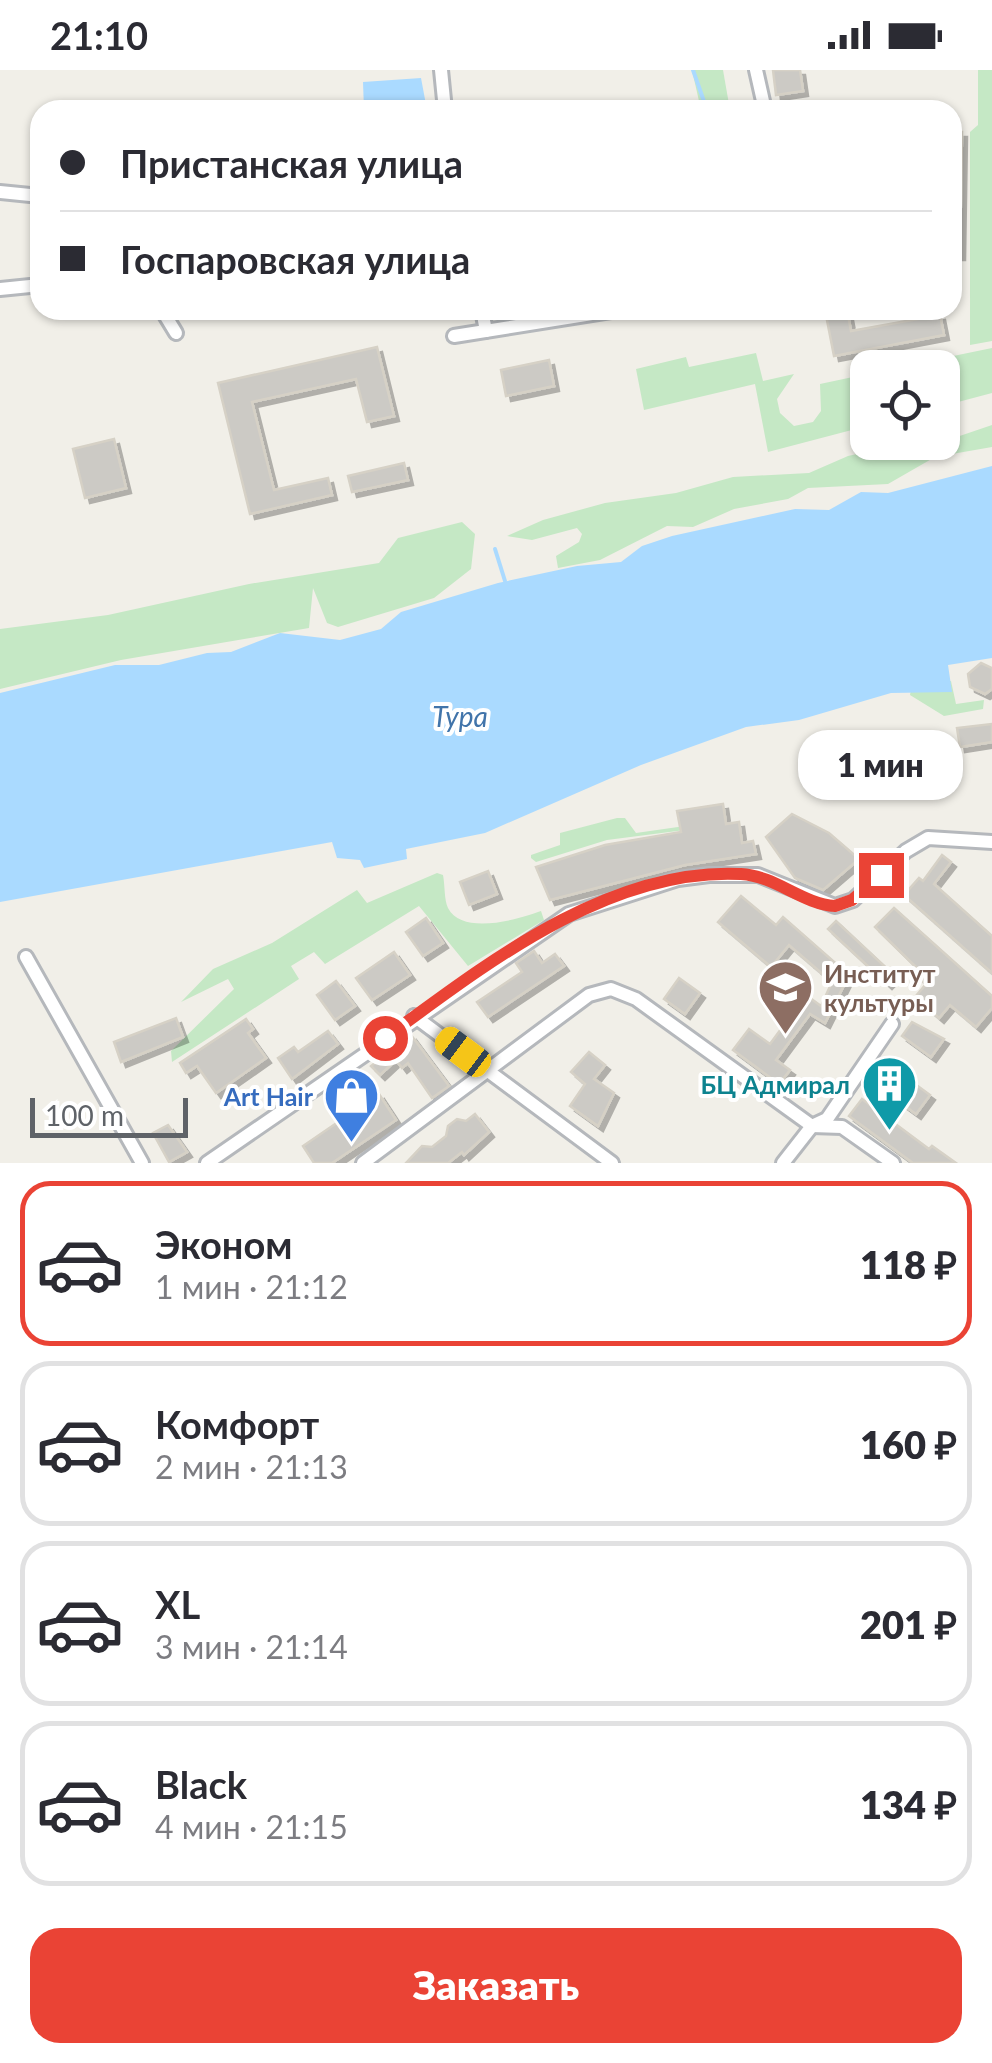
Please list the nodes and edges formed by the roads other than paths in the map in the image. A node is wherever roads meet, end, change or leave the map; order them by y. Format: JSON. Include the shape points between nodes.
{"nodes":[{"id":1,"x":441,"y":70,"type":"edge"},
{"id":2,"x":756,"y":70,"type":"edge"},
{"id":3,"x":444,"y":100,"type":"edge"},
{"id":4,"x":763,"y":100,"type":"edge"},
{"id":5,"x":0,"y":192,"type":"edge"},
{"id":6,"x":30,"y":195,"type":"edge"},
{"id":7,"x":30,"y":286,"type":"edge"},
{"id":8,"x":0,"y":289,"type":"edge"},
{"id":9,"x":168,"y":320,"type":"edge"},
{"id":10,"x":484,"y":320,"type":"edge"},
{"id":11,"x":555,"y":320,"type":"edge"},
{"id":12,"x":486,"y":331,"type":"junction"},
{"id":13,"x":176,"y":334,"type":"dead end"},
{"id":14,"x":454,"y":336,"type":"dead end"},
{"id":15,"x":992,"y":842,"type":"edge"},
{"id":16,"x":26,"y":956,"type":"dead end"},
{"id":17,"x":414,"y":1016,"type":"junction"},
{"id":18,"x":892,"y":1024,"type":"dead end"},
{"id":19,"x":487,"y":1070,"type":"junction"},
{"id":20,"x":812,"y":1126,"type":"junction"},
{"id":21,"x":142,"y":1163,"type":"edge"},
{"id":22,"x":207,"y":1163,"type":"edge"},
{"id":23,"x":363,"y":1163,"type":"edge"},
{"id":24,"x":612,"y":1163,"type":"edge"},
{"id":25,"x":783,"y":1163,"type":"edge"},
{"id":26,"x":893,"y":1163,"type":"edge"}],
"edges":[{"from":1,"to":3,"type":"street"},
{"from":2,"to":4,"type":"street"},
{"from":5,"to":6,"type":"street"},
{"from":7,"to":8,"type":"street"},
{"from":9,"to":13,"type":"street"},
{"from":10,"to":12,"type":"street"},
{"from":11,"to":12,"type":"street"},
{"from":12,"to":14,"type":"street"},
{"from":15,"to":17,"type":"street","via":[[928,838],[852,900],[835,906],[758,876],[678,879],[569,914]]},
{"from":16,"to":21,"type":"street"},
{"from":17,"to":19,"type":"street"},
{"from":17,"to":22,"type":"street"},
{"from":18,"to":20,"type":"street","via":[[827,1119]]},
{"from":19,"to":20,"type":"street","via":[[589,995],[620,990]]},
{"from":19,"to":23,"type":"street"},
{"from":19,"to":24,"type":"street"},
{"from":20,"to":25,"type":"street"},
{"from":20,"to":26,"type":"street","via":[[842,1128]]}]}
